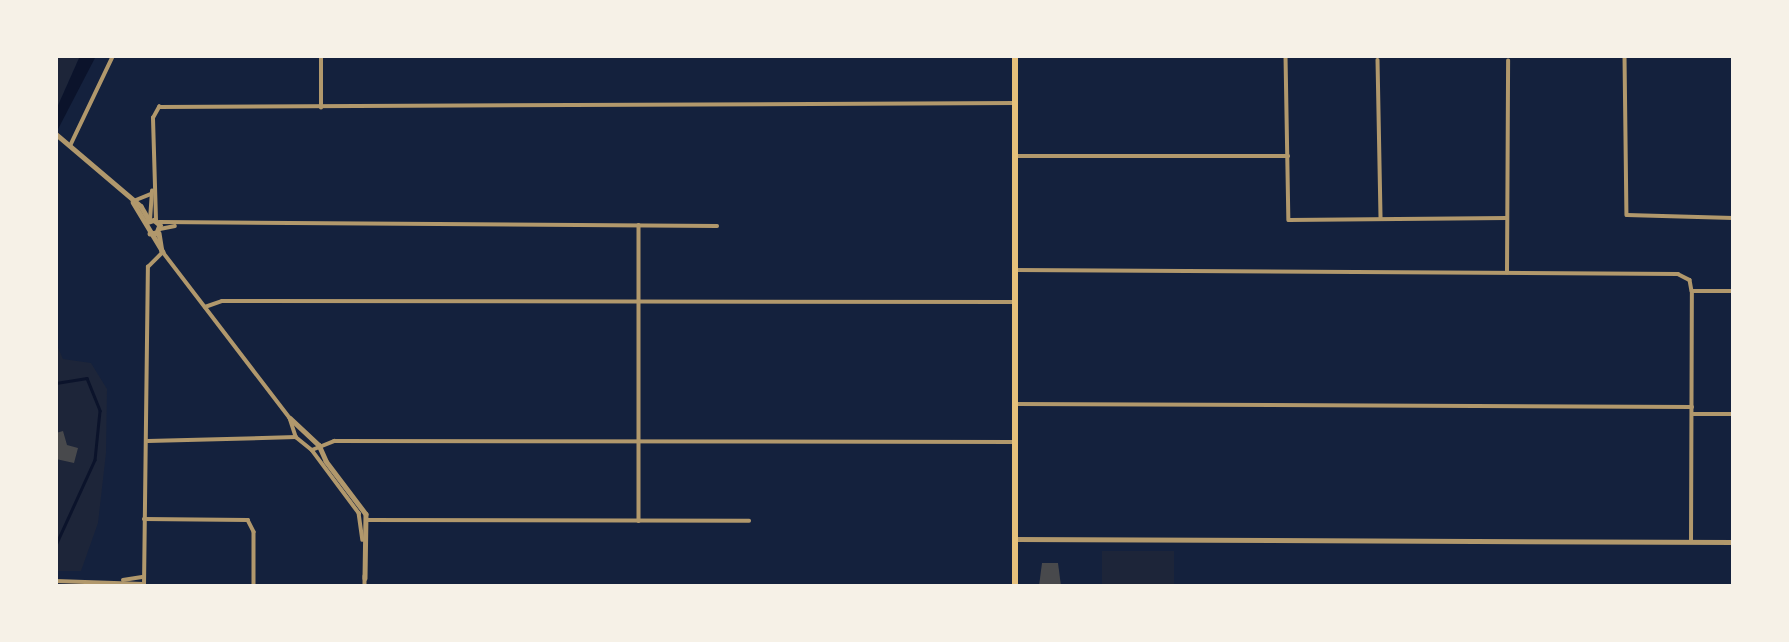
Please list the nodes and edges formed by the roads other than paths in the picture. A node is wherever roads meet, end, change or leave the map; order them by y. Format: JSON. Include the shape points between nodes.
{"nodes":[{"id":1,"x":113,"y":56,"type":"edge"},
{"id":2,"x":321,"y":56,"type":"edge"},
{"id":3,"x":1015,"y":56,"type":"edge"},
{"id":4,"x":1286,"y":56,"type":"edge"},
{"id":5,"x":1625,"y":56,"type":"edge"},
{"id":6,"x":1378,"y":60,"type":"dead end"},
{"id":7,"x":1508,"y":61,"type":"dead end"},
{"id":8,"x":1015,"y":103,"type":"junction"},
{"id":9,"x":321,"y":108,"type":"junction"},
{"id":10,"x":56,"y":134,"type":"edge"},
{"id":11,"x":70,"y":146,"type":"junction"},
{"id":12,"x":1016,"y":156,"type":"junction"},
{"id":13,"x":1288,"y":156,"type":"junction"},
{"id":14,"x":152,"y":192,"type":"junction"},
{"id":15,"x":130,"y":199,"type":"junction"},
{"id":16,"x":1507,"y":218,"type":"junction"},
{"id":17,"x":1733,"y":218,"type":"edge"},
{"id":18,"x":1381,"y":219,"type":"junction"},
{"id":19,"x":152,"y":221,"type":"junction"},
{"id":20,"x":180,"y":225,"type":"junction"},
{"id":21,"x":639,"y":225,"type":"junction"},
{"id":22,"x":718,"y":226,"type":"dead end"},
{"id":23,"x":160,"y":230,"type":"junction"},
{"id":24,"x":150,"y":234,"type":"junction"},
{"id":25,"x":163,"y":252,"type":"junction"},
{"id":26,"x":1016,"y":270,"type":"junction"},
{"id":27,"x":1507,"y":273,"type":"junction"},
{"id":28,"x":1692,"y":291,"type":"junction"},
{"id":29,"x":1733,"y":291,"type":"edge"},
{"id":30,"x":639,"y":302,"type":"junction"},
{"id":31,"x":1016,"y":302,"type":"junction"},
{"id":32,"x":205,"y":307,"type":"junction"},
{"id":33,"x":1016,"y":404,"type":"junction"},
{"id":34,"x":1692,"y":407,"type":"junction"},
{"id":35,"x":1692,"y":414,"type":"junction"},
{"id":36,"x":1733,"y":414,"type":"edge"},
{"id":37,"x":290,"y":418,"type":"junction"},
{"id":38,"x":296,"y":437,"type":"junction"},
{"id":39,"x":148,"y":441,"type":"junction"},
{"id":40,"x":639,"y":442,"type":"junction"},
{"id":41,"x":1016,"y":442,"type":"junction"},
{"id":42,"x":319,"y":445,"type":"junction"},
{"id":43,"x":312,"y":450,"type":"junction"},
{"id":44,"x":144,"y":519,"type":"junction"},
{"id":45,"x":365,"y":520,"type":"junction"},
{"id":46,"x":639,"y":521,"type":"junction"},
{"id":47,"x":749,"y":521,"type":"dead end"},
{"id":48,"x":1016,"y":539,"type":"junction"},
{"id":49,"x":1691,"y":542,"type":"junction"},
{"id":50,"x":1733,"y":542,"type":"edge"},
{"id":51,"x":142,"y":576,"type":"junction"},
{"id":52,"x":365,"y":578,"type":"joint"},
{"id":53,"x":56,"y":581,"type":"edge"},
{"id":54,"x":117,"y":581,"type":"junction"},
{"id":55,"x":143,"y":585,"type":"edge"},
{"id":56,"x":254,"y":586,"type":"edge"},
{"id":57,"x":365,"y":586,"type":"edge"},
{"id":58,"x":1015,"y":586,"type":"edge"}],
"edges":[{"from":1,"to":11,"type":"street"},
{"from":2,"to":9,"type":"street"},
{"from":3,"to":8,"type":"highway"},
{"from":4,"to":13,"type":"street"},
{"from":5,"to":17,"type":"street","via":[[1627,215]]},
{"from":6,"to":18,"type":"street"},
{"from":7,"to":16,"type":"street"},
{"from":8,"to":9,"type":"street"},
{"from":8,"to":12,"type":"highway"},
{"from":9,"to":14,"type":"street","via":[[155,109]]},
{"from":10,"to":11,"type":"street"},
{"from":11,"to":15,"type":"street"},
{"from":12,"to":13,"type":"street"},
{"from":12,"to":26,"type":"highway"},
{"from":13,"to":18,"type":"street","via":[[1289,220]]},
{"from":14,"to":15,"type":"street"},
{"from":14,"to":19,"type":"street"},
{"from":15,"to":19,"type":"street"},
{"from":16,"to":18,"type":"street"},
{"from":16,"to":27,"type":"street"},
{"from":19,"to":20,"type":"street"},
{"from":19,"to":23,"type":"street"},
{"from":19,"to":24,"type":"street"},
{"from":20,"to":21,"type":"street"},
{"from":20,"to":23,"type":"street"},
{"from":21,"to":22,"type":"street"},
{"from":21,"to":30,"type":"street"},
{"from":23,"to":24,"type":"street"},
{"from":23,"to":25,"type":"street"},
{"from":24,"to":25,"type":"street"},
{"from":25,"to":32,"type":"street"},
{"from":25,"to":39,"type":"street","via":[[148,267]]},
{"from":26,"to":27,"type":"street"},
{"from":26,"to":31,"type":"highway"},
{"from":27,"to":28,"type":"street","via":[[1678,274],[1690,280]]},
{"from":28,"to":29,"type":"street"},
{"from":28,"to":34,"type":"street"},
{"from":30,"to":31,"type":"street"},
{"from":30,"to":32,"type":"street","via":[[222,301]]},
{"from":30,"to":40,"type":"street"},
{"from":31,"to":33,"type":"highway"},
{"from":32,"to":37,"type":"street"},
{"from":33,"to":34,"type":"street"},
{"from":33,"to":41,"type":"highway"},
{"from":34,"to":35,"type":"street"},
{"from":35,"to":36,"type":"street"},
{"from":35,"to":49,"type":"street"},
{"from":37,"to":38,"type":"street"},
{"from":37,"to":42,"type":"street"},
{"from":38,"to":39,"type":"street","via":[[282,441]]},
{"from":38,"to":43,"type":"street"},
{"from":39,"to":44,"type":"street"},
{"from":40,"to":41,"type":"street"},
{"from":40,"to":42,"type":"street","via":[[334,441]]},
{"from":40,"to":46,"type":"street"},
{"from":41,"to":48,"type":"highway"},
{"from":42,"to":43,"type":"street"},
{"from":42,"to":45,"type":"street"},
{"from":43,"to":45,"type":"street"},
{"from":44,"to":51,"type":"street"},
{"from":44,"to":56,"type":"street","via":[[250,522]]},
{"from":45,"to":46,"type":"street"},
{"from":45,"to":52,"type":"street"},
{"from":46,"to":47,"type":"street"},
{"from":48,"to":49,"type":"street"},
{"from":48,"to":58,"type":"highway"},
{"from":49,"to":50,"type":"street"},
{"from":51,"to":54,"type":"street"},
{"from":51,"to":55,"type":"street"},
{"from":52,"to":57,"type":"street"},
{"from":53,"to":54,"type":"street"},
{"from":54,"to":55,"type":"street"}]}
